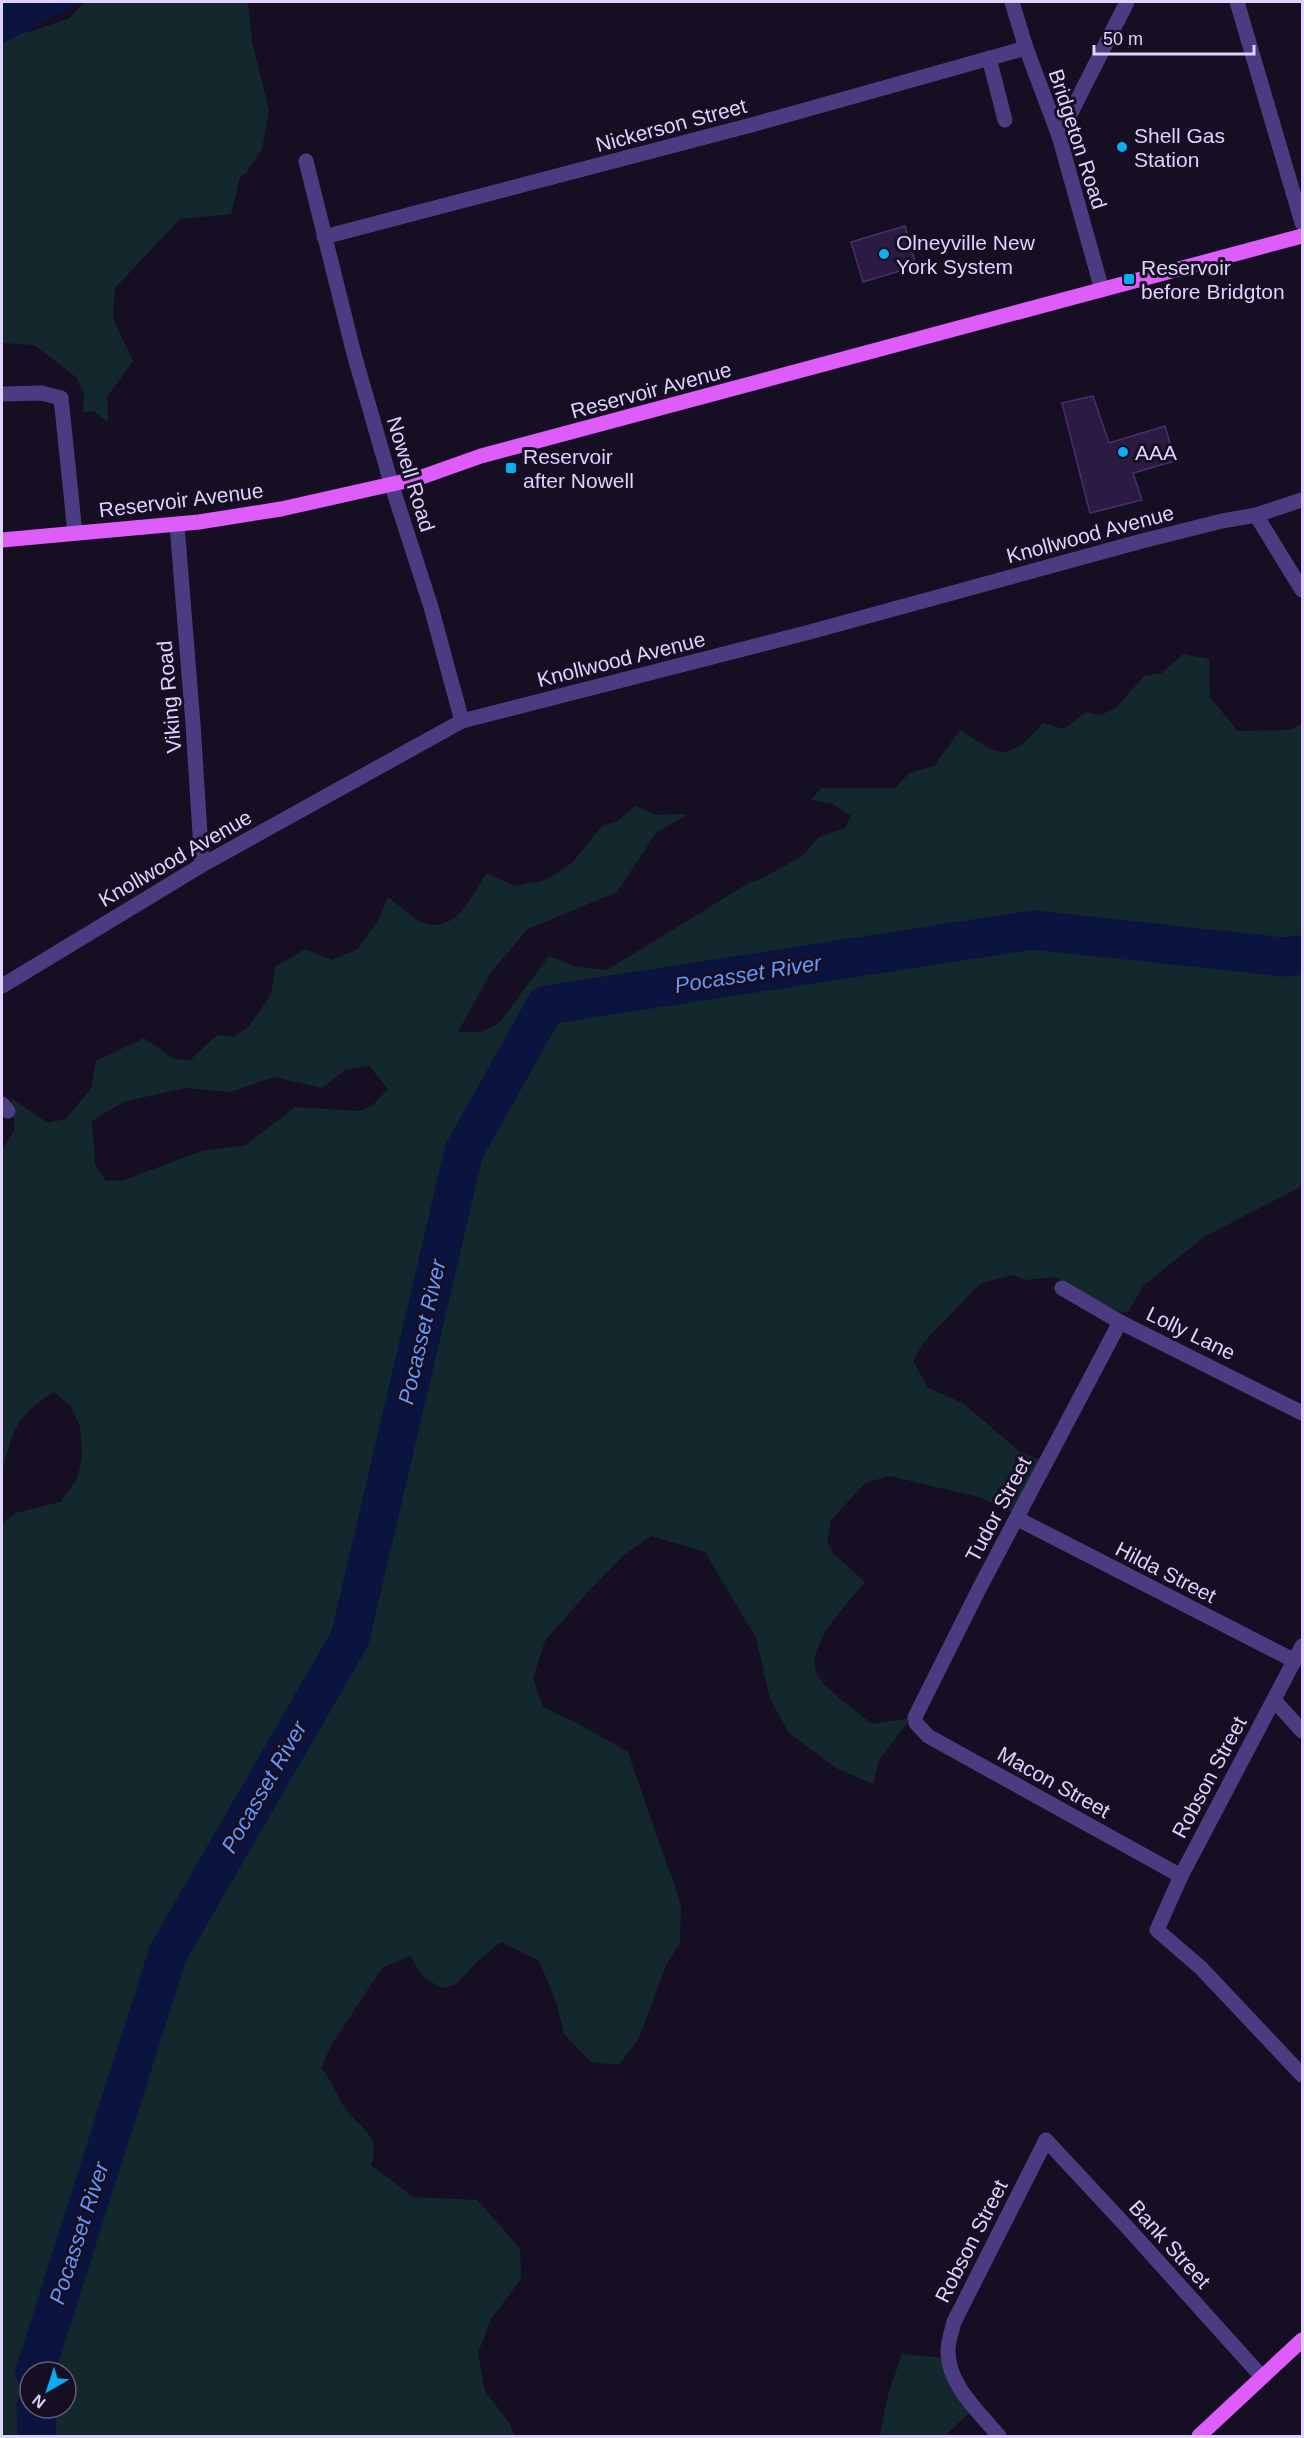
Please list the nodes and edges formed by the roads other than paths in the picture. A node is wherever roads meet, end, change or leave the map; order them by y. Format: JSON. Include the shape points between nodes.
{"nodes":[{"id":1,"x":1012,"y":2,"type":"edge"},
{"id":2,"x":1127,"y":2,"type":"edge"},
{"id":3,"x":1237,"y":2,"type":"edge"},
{"id":4,"x":1026,"y":48,"type":"junction"},
{"id":5,"x":989,"y":58,"type":"junction"},
{"id":6,"x":1005,"y":120,"type":"dead end"},
{"id":7,"x":1059,"y":136,"type":"junction"},
{"id":8,"x":306,"y":161,"type":"dead end"},
{"id":9,"x":1302,"y":223,"type":"edge"},
{"id":10,"x":1302,"y":236,"type":"edge"},
{"id":11,"x":324,"y":237,"type":"junction"},
{"id":12,"x":1102,"y":290,"type":"junction"},
{"id":13,"x":2,"y":394,"type":"edge"},
{"id":14,"x":391,"y":483,"type":"junction"},
{"id":15,"x":1302,"y":500,"type":"edge"},
{"id":16,"x":1256,"y":515,"type":"junction"},
{"id":17,"x":177,"y":525,"type":"junction"},
{"id":18,"x":75,"y":533,"type":"junction"},
{"id":19,"x":2,"y":540,"type":"edge"},
{"id":20,"x":1302,"y":590,"type":"edge"},
{"id":21,"x":462,"y":721,"type":"junction"},
{"id":22,"x":202,"y":865,"type":"junction"},
{"id":23,"x":2,"y":980,"type":"edge"},
{"id":24,"x":2,"y":986,"type":"edge"},
{"id":25,"x":1062,"y":1288,"type":"dead end"},
{"id":26,"x":1120,"y":1322,"type":"junction"},
{"id":27,"x":1302,"y":1413,"type":"edge"},
{"id":28,"x":1018,"y":1519,"type":"junction"},
{"id":29,"x":1302,"y":1646,"type":"edge"},
{"id":30,"x":1295,"y":1661,"type":"junction"},
{"id":31,"x":1274,"y":1700,"type":"junction"},
{"id":32,"x":915,"y":1717,"type":"joint"},
{"id":33,"x":1302,"y":1731,"type":"edge"},
{"id":34,"x":1181,"y":1876,"type":"junction"},
{"id":35,"x":1302,"y":2075,"type":"edge"},
{"id":36,"x":1046,"y":2140,"type":"joint"},
{"id":37,"x":1302,"y":2340,"type":"edge"},
{"id":38,"x":1262,"y":2377,"type":"junction"},
{"id":39,"x":999,"y":2436,"type":"edge"},
{"id":40,"x":1199,"y":2436,"type":"edge"}],
"edges":[{"from":1,"to":4,"type":"street","name":"Bridgeton Road"},
{"from":2,"to":7,"type":"street"},
{"from":3,"to":9,"type":"street"},
{"from":4,"to":5,"type":"street","name":"Nickerson Street"},
{"from":4,"to":7,"type":"street","name":"Bridgeton Road"},
{"from":5,"to":6,"type":"street"},
{"from":5,"to":11,"type":"street","name":"Nickerson Street"},
{"from":7,"to":12,"type":"street","name":"Bridgeton Road"},
{"from":8,"to":11,"type":"street","name":"Nowell Road"},
{"from":10,"to":12,"type":"main road","name":"Reservoir Avenue"},
{"from":11,"to":14,"type":"street","name":"Nowell Road"},
{"from":12,"to":14,"type":"main road","name":"Reservoir Avenue"},
{"from":13,"to":18,"type":"street","via":[[42,393],[61,398]]},
{"from":14,"to":17,"type":"main road","name":"Reservoir Avenue","via":[[280,509]]},
{"from":14,"to":21,"type":"street","name":"Nowell Road"},
{"from":15,"to":16,"type":"street","name":"Knollwood Avenue"},
{"from":16,"to":20,"type":"street"},
{"from":16,"to":21,"type":"street","name":"Knollwood Avenue","via":[[1142,541],[795,636]]},
{"from":17,"to":18,"type":"main road","name":"Reservoir Avenue"},
{"from":17,"to":22,"type":"street","name":"Viking Road"},
{"from":18,"to":19,"type":"main road","name":"Reservoir Avenue"},
{"from":21,"to":22,"type":"street","name":"Knollwood Avenue"},
{"from":22,"to":24,"type":"street","name":"Knollwood Avenue"},
{"from":23,"to":24,"type":"street"},
{"from":25,"to":26,"type":"street","name":"Lolly Lane"},
{"from":26,"to":27,"type":"street","name":"Lolly Lane"},
{"from":26,"to":28,"type":"street","name":"Tudor Street"},
{"from":28,"to":30,"type":"street","name":"Hilda Street"},
{"from":28,"to":32,"type":"street","name":"Tudor Street"},
{"from":29,"to":30,"type":"street","name":"Robson Street"},
{"from":30,"to":31,"type":"street","name":"Robson Street"},
{"from":31,"to":33,"type":"street"},
{"from":31,"to":34,"type":"street","name":"Robson Street"},
{"from":32,"to":34,"type":"street","name":"Macon Street","via":[[920,1730],[928,1736]]},
{"from":34,"to":35,"type":"street","name":"Robson Street","via":[[1157,1930],[1200,1968]]},
{"from":36,"to":38,"type":"street","name":"Bank Street"},
{"from":36,"to":39,"type":"street","name":"Robson Street","via":[[954,2322],[948,2348],[950,2366],[961,2388]]},
{"from":37,"to":38,"type":"main road"},
{"from":38,"to":40,"type":"main road"}]}
